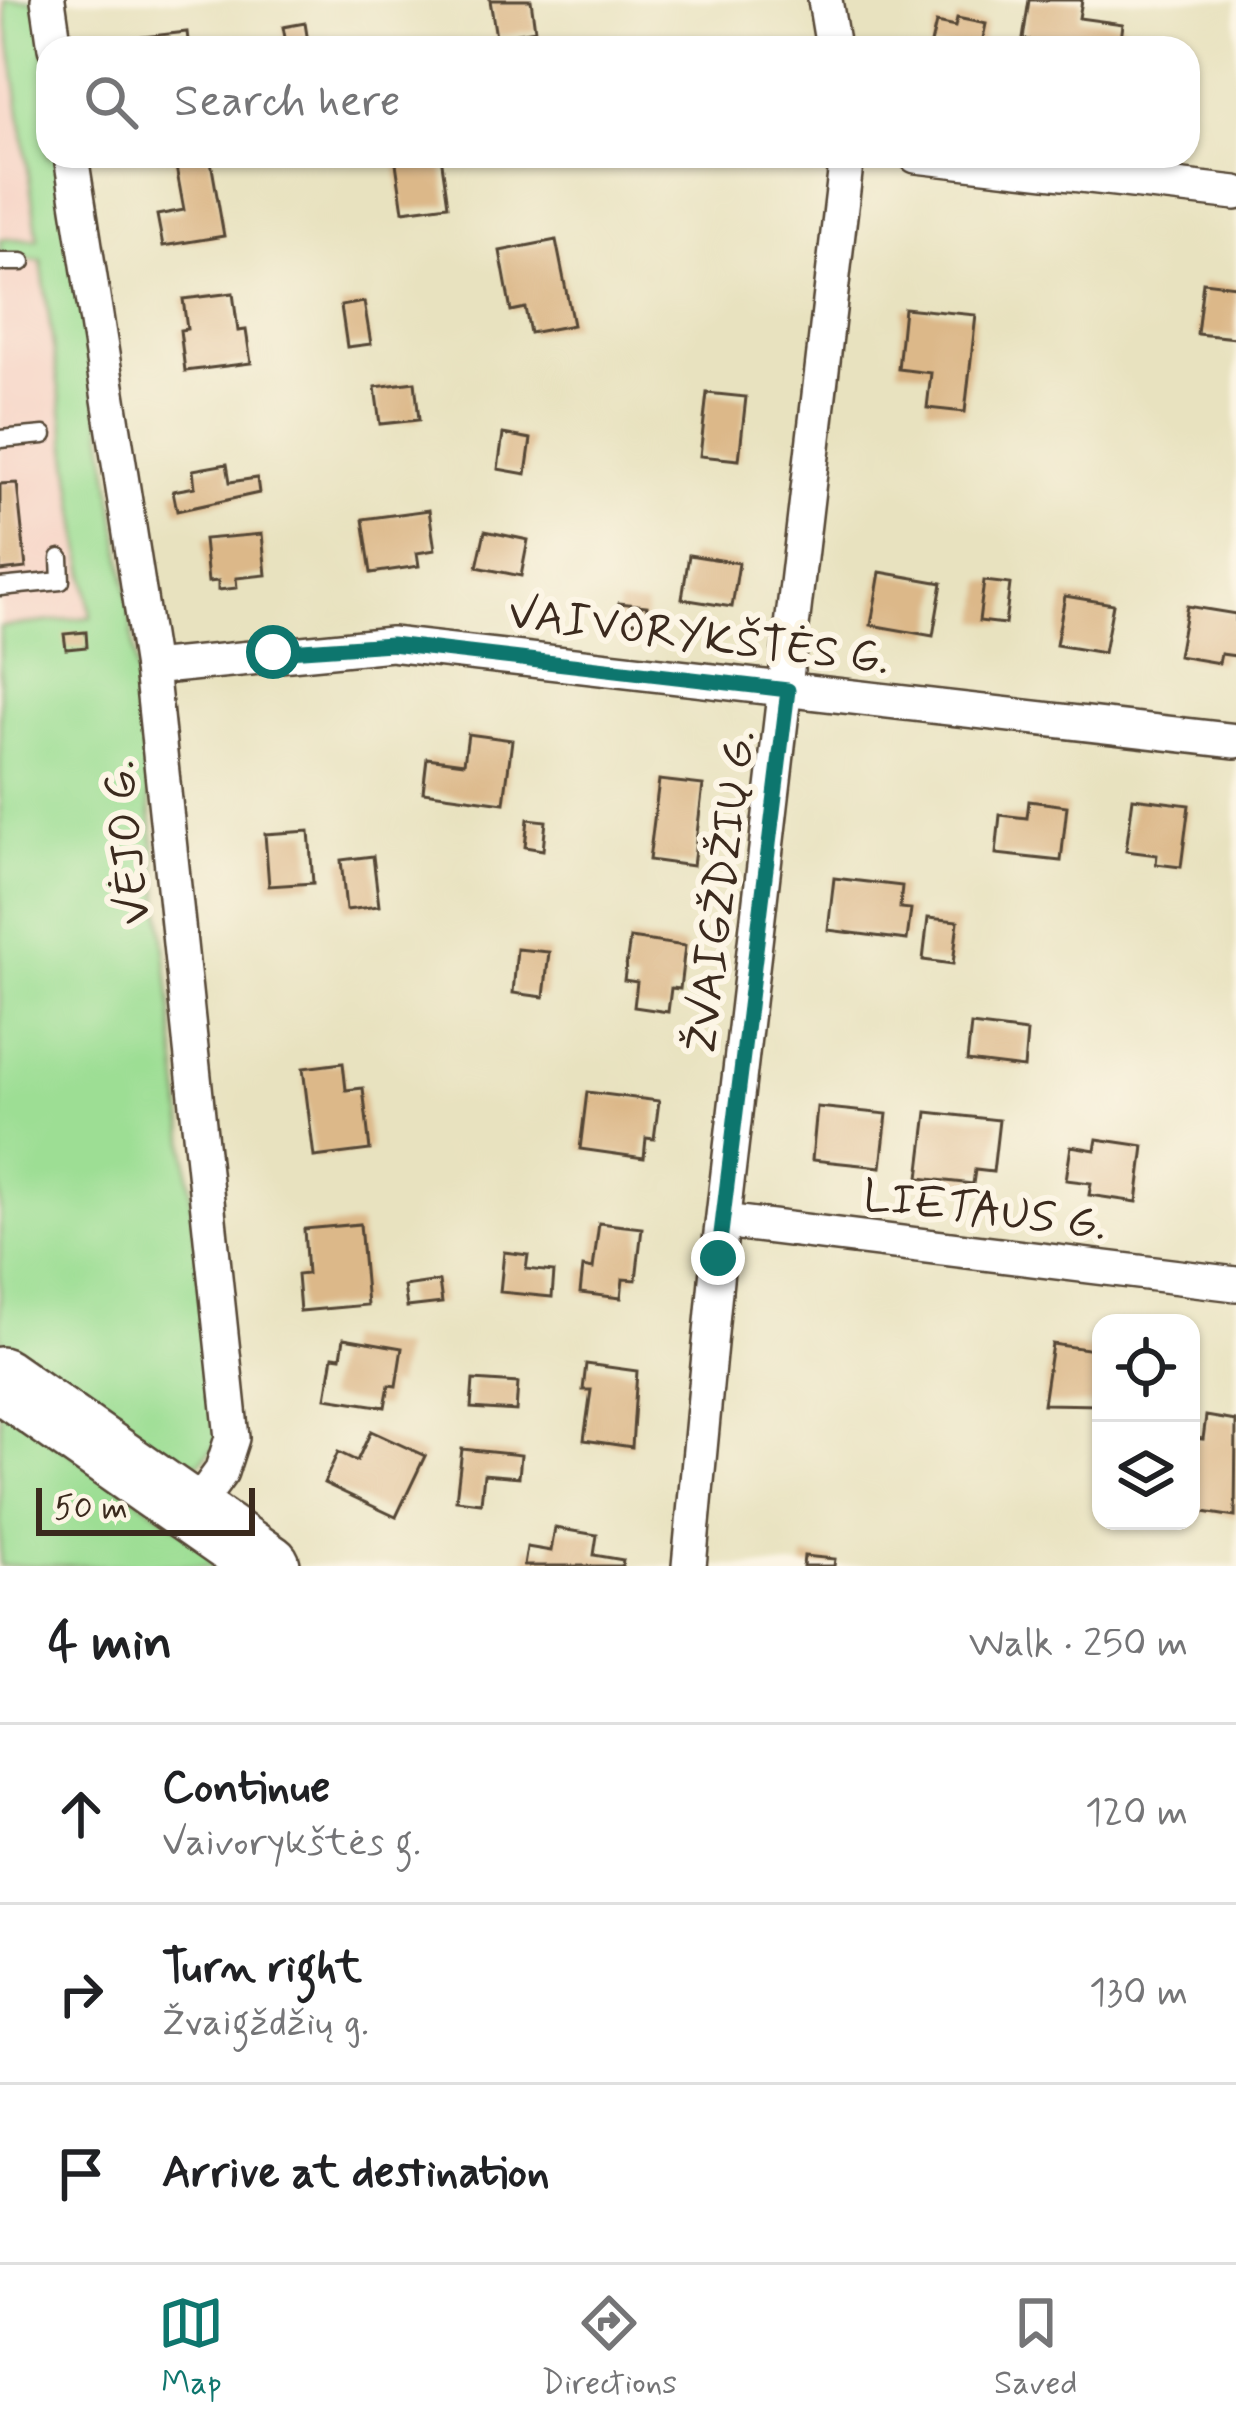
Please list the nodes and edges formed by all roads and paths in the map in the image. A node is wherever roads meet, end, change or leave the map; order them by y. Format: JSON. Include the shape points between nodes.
{"nodes":[{"id":1,"x":49,"y":0,"type":"edge"},
{"id":2,"x":825,"y":0,"type":"edge"},
{"id":3,"x":54,"y":36,"type":"edge"},
{"id":4,"x":830,"y":36,"type":"edge"},
{"id":5,"x":73,"y":168,"type":"edge"},
{"id":6,"x":846,"y":168,"type":"edge"},
{"id":7,"x":1020,"y":168,"type":"edge"},
{"id":8,"x":1236,"y":193,"type":"edge"},
{"id":9,"x":0,"y":262,"type":"edge"},
{"id":10,"x":22,"y":262,"type":"dead end"},
{"id":11,"x":44,"y":435,"type":"dead end"},
{"id":12,"x":0,"y":440,"type":"edge"},
{"id":13,"x":60,"y":558,"type":"dead end"},
{"id":14,"x":0,"y":587,"type":"edge"},
{"id":15,"x":152,"y":668,"type":"junction"},
{"id":16,"x":788,"y":690,"type":"junction"},
{"id":17,"x":1236,"y":741,"type":"edge"},
{"id":18,"x":724,"y":1221,"type":"junction"},
{"id":19,"x":1236,"y":1285,"type":"edge"},
{"id":20,"x":0,"y":1378,"type":"edge"},
{"id":21,"x":191,"y":1513,"type":"junction"},
{"id":22,"x":268,"y":1566,"type":"edge"},
{"id":23,"x":689,"y":1566,"type":"edge"}],
"edges":[{"from":1,"to":3,"type":"street"},
{"from":2,"to":4,"type":"street"},
{"from":5,"to":15,"type":"street","name":"VĖJO G."},
{"from":6,"to":16,"type":"street","name":"ŽVAIGŽDŽIŲ G."},
{"from":7,"to":8,"type":"street"},
{"from":9,"to":10,"type":"lane"},
{"from":11,"to":12,"type":"lane"},
{"from":13,"to":14,"type":"lane","via":[[61,581]]},
{"from":15,"to":16,"type":"street","name":"VAIVORYKŠTĖS G.","via":[[391,644]]},
{"from":15,"to":21,"type":"street","name":"VĖJO G.","via":[[232,1438],[221,1472]]},
{"from":16,"to":17,"type":"street","name":"VAIVORYKŠTĖS G."},
{"from":16,"to":18,"type":"street","name":"ŽVAIGŽDŽIŲ G."},
{"from":18,"to":19,"type":"street","name":"LIETAUS G."},
{"from":18,"to":23,"type":"street","name":"ŽVAIGŽDŽIŲ G."},
{"from":20,"to":21,"type":"highway"},
{"from":21,"to":22,"type":"highway"}]}
